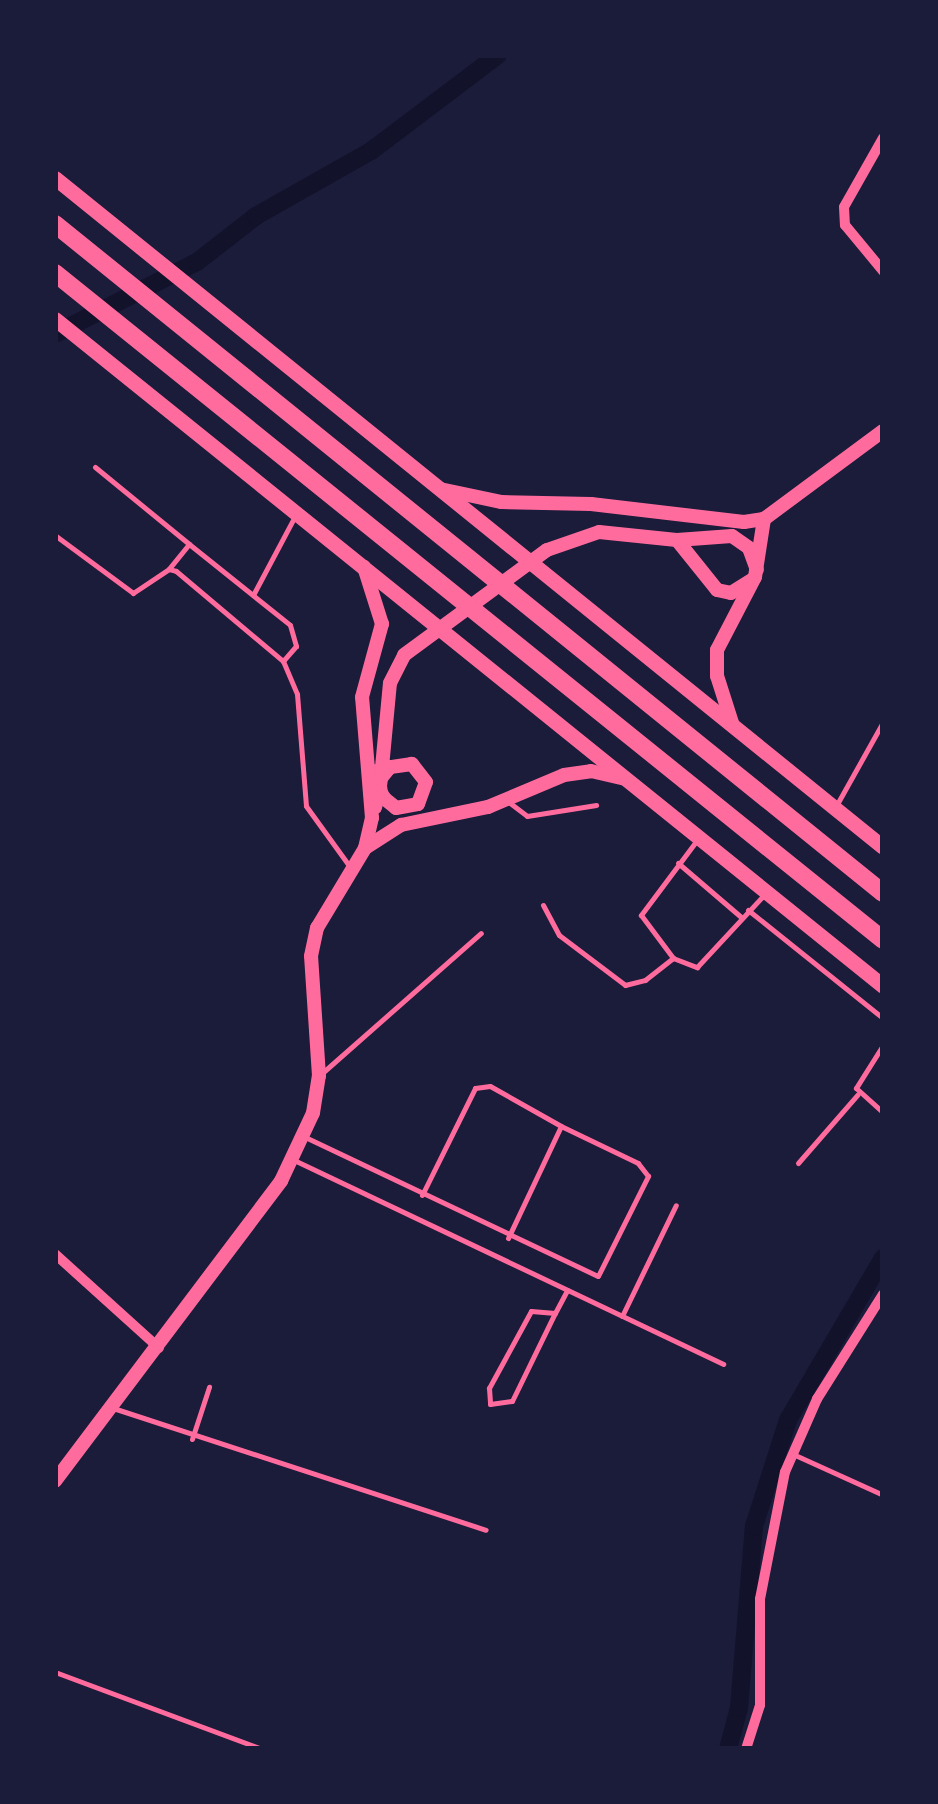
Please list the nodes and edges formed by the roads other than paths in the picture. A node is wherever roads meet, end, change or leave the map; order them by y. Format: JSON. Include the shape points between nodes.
{"nodes":[{"id":1,"x":883,"y":138,"type":"edge"},
{"id":2,"x":55,"y":178,"type":"edge"},
{"id":3,"x":55,"y":224,"type":"edge"},
{"id":4,"x":883,"y":271,"type":"edge"},
{"id":5,"x":55,"y":273,"type":"edge"},
{"id":6,"x":55,"y":319,"type":"edge"},
{"id":7,"x":883,"y":431,"type":"edge"},
{"id":8,"x":94,"y":467,"type":"dead end"},
{"id":9,"x":438,"y":488,"type":"junction"},
{"id":10,"x":296,"y":513,"type":"junction"},
{"id":11,"x":764,"y":518,"type":"junction"},
{"id":12,"x":712,"y":522,"type":"junction"},
{"id":13,"x":56,"y":536,"type":"edge"},
{"id":14,"x":677,"y":540,"type":"junction"},
{"id":15,"x":189,"y":544,"type":"junction"},
{"id":16,"x":756,"y":552,"type":"junction"},
{"id":17,"x":364,"y":567,"type":"junction"},
{"id":18,"x":169,"y":569,"type":"junction"},
{"id":19,"x":756,"y":574,"type":"junction"},
{"id":20,"x":253,"y":596,"type":"junction"},
{"id":21,"x":282,"y":661,"type":"junction"},
{"id":22,"x":882,"y":718,"type":"edge"},
{"id":23,"x":733,"y":726,"type":"junction"},
{"id":24,"x":362,"y":742,"type":"junction"},
{"id":25,"x":628,"y":780,"type":"junction"},
{"id":26,"x":381,"y":782,"type":"junction"},
{"id":27,"x":508,"y":801,"type":"junction"},
{"id":28,"x":596,"y":805,"type":"dead end"},
{"id":29,"x":412,"y":808,"type":"junction"},
{"id":30,"x":835,"y":808,"type":"junction"},
{"id":31,"x":441,"y":816,"type":"junction"},
{"id":32,"x":372,"y":818,"type":"junction"},
{"id":33,"x":699,"y":837,"type":"junction"},
{"id":34,"x":883,"y":847,"type":"edge"},
{"id":35,"x":365,"y":848,"type":"junction"},
{"id":36,"x":678,"y":863,"type":"junction"},
{"id":37,"x":352,"y":870,"type":"junction"},
{"id":38,"x":767,"y":892,"type":"junction"},
{"id":39,"x":883,"y":894,"type":"edge"},
{"id":40,"x":542,"y":906,"type":"dead end"},
{"id":41,"x":748,"y":910,"type":"junction"},
{"id":42,"x":741,"y":918,"type":"junction"},
{"id":43,"x":481,"y":933,"type":"dead end"},
{"id":44,"x":883,"y":940,"type":"edge"},
{"id":45,"x":673,"y":958,"type":"junction"},
{"id":46,"x":883,"y":986,"type":"edge"},
{"id":47,"x":883,"y":1018,"type":"edge"},
{"id":48,"x":883,"y":1045,"type":"edge"},
{"id":49,"x":319,"y":1076,"type":"junction"},
{"id":50,"x":858,"y":1094,"type":"junction"},
{"id":51,"x":883,"y":1112,"type":"edge"},
{"id":52,"x":561,"y":1126,"type":"junction"},
{"id":53,"x":305,"y":1137,"type":"junction"},
{"id":54,"x":293,"y":1160,"type":"junction"},
{"id":55,"x":798,"y":1162,"type":"dead end"},
{"id":56,"x":422,"y":1196,"type":"junction"},
{"id":57,"x":676,"y":1205,"type":"dead end"},
{"id":58,"x":508,"y":1238,"type":"junction"},
{"id":59,"x":55,"y":1254,"type":"edge"},
{"id":60,"x":567,"y":1290,"type":"junction"},
{"id":61,"x":882,"y":1297,"type":"edge"},
{"id":62,"x":555,"y":1314,"type":"junction"},
{"id":63,"x":622,"y":1316,"type":"junction"},
{"id":64,"x":159,"y":1348,"type":"junction"},
{"id":65,"x":723,"y":1364,"type":"dead end"},
{"id":66,"x":209,"y":1387,"type":"dead end"},
{"id":67,"x":113,"y":1408,"type":"junction"},
{"id":68,"x":192,"y":1438,"type":"junction"},
{"id":69,"x":792,"y":1453,"type":"junction"},
{"id":70,"x":55,"y":1481,"type":"edge"},
{"id":71,"x":883,"y":1495,"type":"edge"},
{"id":72,"x":486,"y":1530,"type":"dead end"},
{"id":73,"x":55,"y":1672,"type":"edge"},
{"id":74,"x":262,"y":1749,"type":"edge"},
{"id":75,"x":746,"y":1749,"type":"edge"}],
"edges":[{"from":1,"to":4,"type":"street","via":[[844,207],[845,225]]},
{"from":2,"to":9,"type":"main road"},
{"from":3,"to":39,"type":"highway"},
{"from":5,"to":44,"type":"highway"},
{"from":6,"to":10,"type":"main road"},
{"from":7,"to":11,"type":"street"},
{"from":8,"to":15,"type":"lane"},
{"from":9,"to":12,"type":"street","via":[[487,500],[592,504]]},
{"from":9,"to":23,"type":"main road"},
{"from":10,"to":17,"type":"main road"},
{"from":10,"to":20,"type":"lane"},
{"from":11,"to":12,"type":"street"},
{"from":11,"to":16,"type":"street"},
{"from":12,"to":16,"type":"street","via":[[746,535]]},
{"from":13,"to":18,"type":"lane","via":[[133,594]]},
{"from":14,"to":19,"type":"street","via":[[732,536],[748,548]]},
{"from":14,"to":19,"type":"street","via":[[717,590],[731,592]]},
{"from":14,"to":26,"type":"street","via":[[613,531],[573,537],[419,640],[390,683]]},
{"from":15,"to":18,"type":"lane"},
{"from":15,"to":20,"type":"lane"},
{"from":16,"to":19,"type":"street"},
{"from":17,"to":24,"type":"street","via":[[382,624],[362,698]]},
{"from":17,"to":25,"type":"main road"},
{"from":18,"to":21,"type":"lane"},
{"from":19,"to":23,"type":"street","via":[[717,650],[717,676]]},
{"from":20,"to":21,"type":"lane","via":[[295,635],[296,646]]},
{"from":21,"to":37,"type":"lane","via":[[298,694],[306,806]]},
{"from":22,"to":30,"type":"lane"},
{"from":23,"to":30,"type":"main road"},
{"from":24,"to":26,"type":"street"},
{"from":24,"to":32,"type":"street"},
{"from":25,"to":27,"type":"street","via":[[579,772]]},
{"from":25,"to":33,"type":"main road"},
{"from":26,"to":29,"type":"street","via":[[390,804]]},
{"from":26,"to":29,"type":"street","via":[[396,764],[418,768],[426,790]]},
{"from":26,"to":32,"type":"street"},
{"from":27,"to":28,"type":"lane","via":[[527,816]]},
{"from":27,"to":31,"type":"street"},
{"from":29,"to":31,"type":"street"},
{"from":30,"to":34,"type":"main road"},
{"from":31,"to":35,"type":"street","via":[[401,825]]},
{"from":32,"to":35,"type":"street"},
{"from":33,"to":36,"type":"lane"},
{"from":33,"to":38,"type":"main road"},
{"from":35,"to":37,"type":"street"},
{"from":36,"to":42,"type":"lane"},
{"from":36,"to":45,"type":"lane","via":[[641,915]]},
{"from":37,"to":49,"type":"street","via":[[317,928],[311,956]]},
{"from":38,"to":41,"type":"lane"},
{"from":38,"to":46,"type":"main road"},
{"from":40,"to":45,"type":"lane","via":[[559,935],[625,985],[645,980]]},
{"from":41,"to":42,"type":"lane"},
{"from":41,"to":47,"type":"lane"},
{"from":42,"to":45,"type":"lane","via":[[696,967]]},
{"from":43,"to":49,"type":"lane"},
{"from":48,"to":50,"type":"lane","via":[[859,1078]]},
{"from":49,"to":53,"type":"street"},
{"from":50,"to":51,"type":"lane"},
{"from":50,"to":55,"type":"lane"},
{"from":52,"to":56,"type":"lane","via":[[481,1084]]},
{"from":52,"to":58,"type":"lane"},
{"from":52,"to":58,"type":"lane","via":[[646,1169],[606,1268],[589,1277]]},
{"from":53,"to":54,"type":"street"},
{"from":53,"to":56,"type":"lane"},
{"from":54,"to":60,"type":"lane"},
{"from":54,"to":64,"type":"street"},
{"from":56,"to":58,"type":"lane"},
{"from":57,"to":63,"type":"lane"},
{"from":59,"to":64,"type":"street"},
{"from":60,"to":62,"type":"lane"},
{"from":60,"to":63,"type":"lane"},
{"from":61,"to":69,"type":"street","via":[[817,1399]]},
{"from":62,"to":62,"type":"lane","via":[[512,1402],[490,1404],[489,1388],[531,1311]]},
{"from":63,"to":65,"type":"lane"},
{"from":64,"to":67,"type":"street"},
{"from":66,"to":68,"type":"lane"},
{"from":67,"to":68,"type":"lane"},
{"from":67,"to":70,"type":"street"},
{"from":68,"to":72,"type":"lane"},
{"from":69,"to":71,"type":"lane"},
{"from":69,"to":75,"type":"street","via":[[771,1528],[760,1599],[760,1705]]},
{"from":73,"to":74,"type":"lane"}]}
